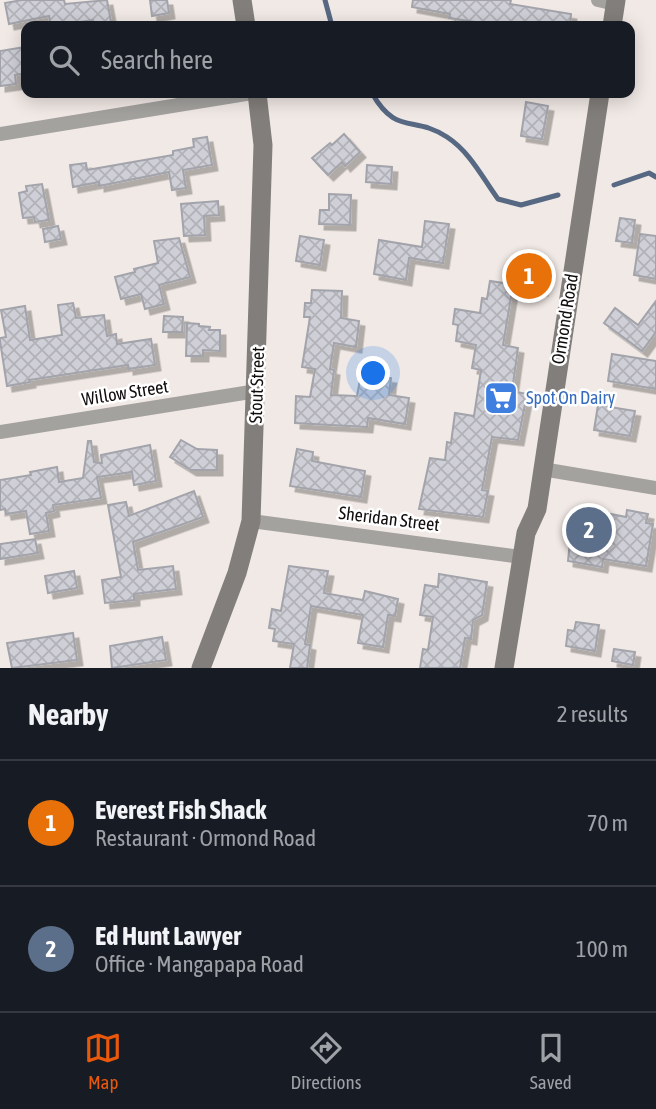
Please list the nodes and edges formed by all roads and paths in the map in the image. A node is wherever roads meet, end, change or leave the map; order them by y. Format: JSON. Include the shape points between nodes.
{"nodes":[{"id":1,"x":242,"y":0,"type":"edge"},
{"id":2,"x":610,"y":1,"type":"edge"},
{"id":3,"x":245,"y":21,"type":"edge"},
{"id":4,"x":611,"y":21,"type":"edge"},
{"id":5,"x":221,"y":98,"type":"edge"},
{"id":6,"x":258,"y":98,"type":"edge"},
{"id":7,"x":599,"y":98,"type":"edge"},
{"id":8,"x":0,"y":134,"type":"edge"},
{"id":9,"x":257,"y":391,"type":"junction"},
{"id":10,"x":0,"y":432,"type":"edge"},
{"id":11,"x":542,"y":469,"type":"junction"},
{"id":12,"x":656,"y":488,"type":"edge"},
{"id":13,"x":251,"y":521,"type":"junction"},
{"id":14,"x":521,"y":557,"type":"junction"},
{"id":15,"x":201,"y":668,"type":"edge"},
{"id":16,"x":504,"y":668,"type":"edge"}],
"edges":[{"from":1,"to":3,"type":"street"},
{"from":2,"to":4,"type":"street"},
{"from":5,"to":8,"type":"street"},
{"from":6,"to":9,"type":"street","name":"Stout Street","via":[[263,145]]},
{"from":7,"to":11,"type":"street","name":"Ormond Road"},
{"from":9,"to":10,"type":"street","name":"Willow Street"},
{"from":9,"to":13,"type":"street","name":"Stout Street"},
{"from":11,"to":12,"type":"street"},
{"from":11,"to":14,"type":"street","name":"Ormond Road","via":[[537,509]]},
{"from":13,"to":14,"type":"street","name":"Sheridan Street"},
{"from":13,"to":15,"type":"street","name":"Stout Street"},
{"from":14,"to":16,"type":"street","name":"Ormond Road"}]}
